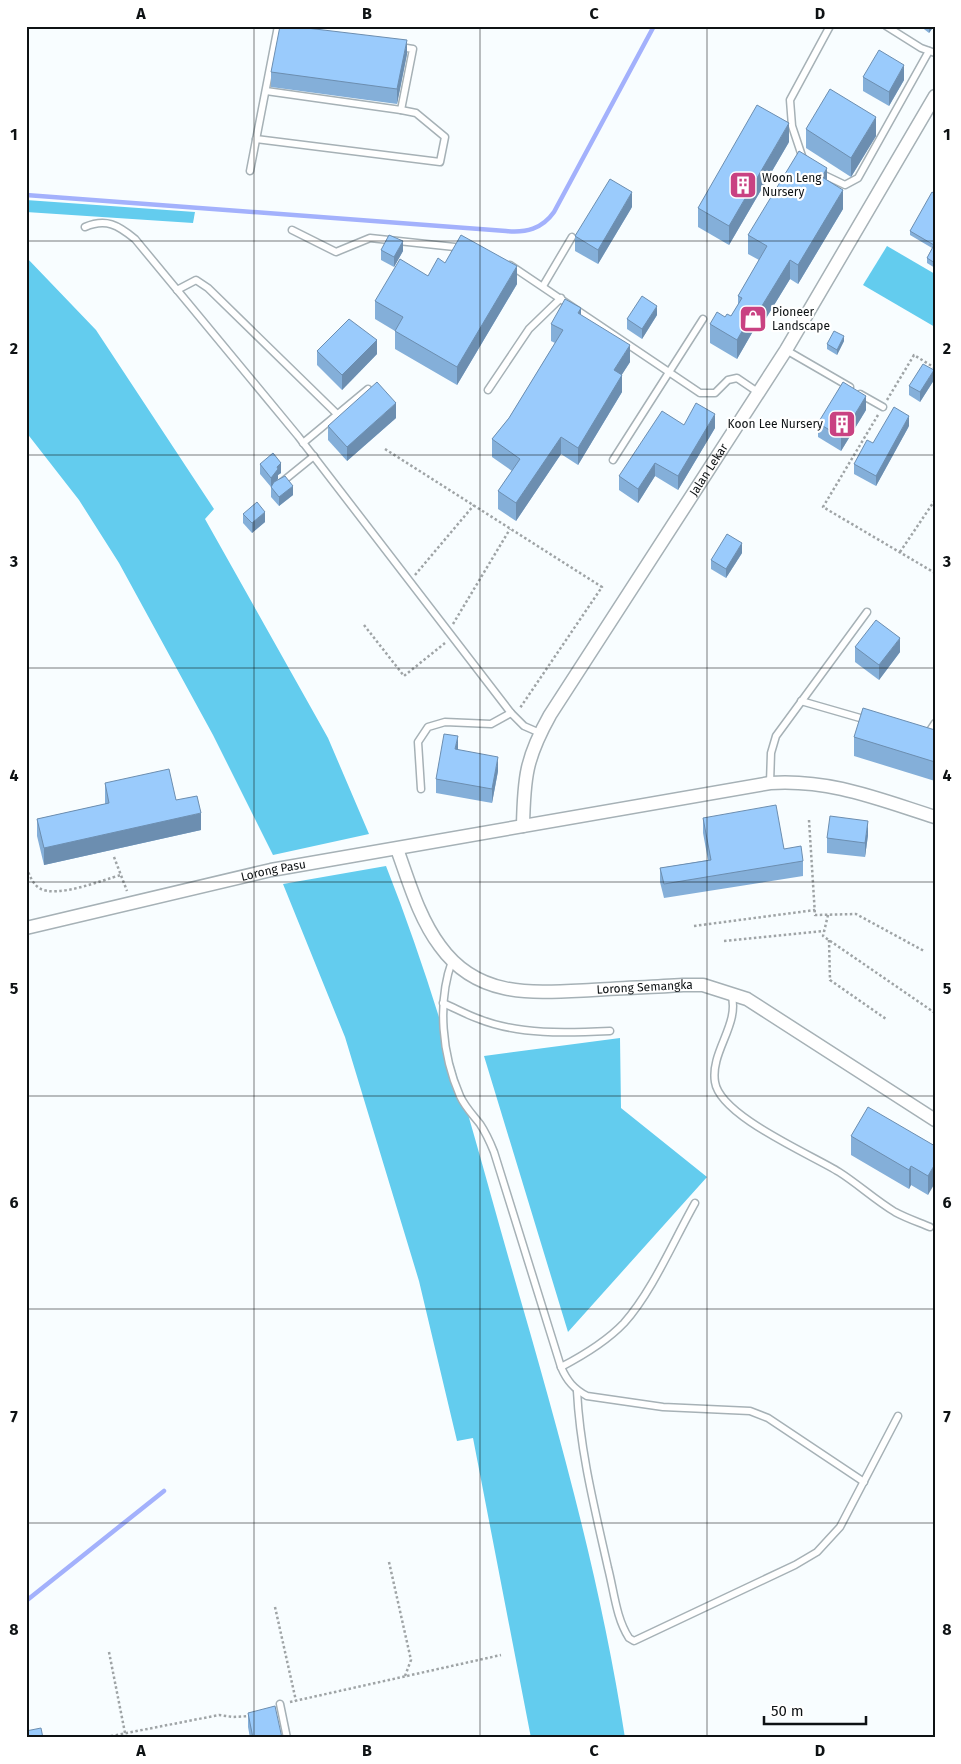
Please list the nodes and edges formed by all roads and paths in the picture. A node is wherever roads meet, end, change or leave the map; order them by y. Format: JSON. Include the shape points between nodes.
{"nodes":[{"id":1,"x":278,"y":26,"type":"edge"},
{"id":2,"x":830,"y":26,"type":"edge"},
{"id":3,"x":886,"y":26,"type":"edge"},
{"id":4,"x":276,"y":34,"type":"junction"},
{"id":5,"x":286,"y":35,"type":"edge"},
{"id":6,"x":394,"y":46,"type":"edge"},
{"id":7,"x":932,"y":52,"type":"edge"},
{"id":8,"x":266,"y":91,"type":"junction"},
{"id":9,"x":935,"y":96,"type":"edge"},
{"id":10,"x":401,"y":110,"type":"junction"},
{"id":11,"x":256,"y":139,"type":"junction"},
{"id":12,"x":250,"y":171,"type":"dead end"},
{"id":13,"x":85,"y":227,"type":"dead end"},
{"id":14,"x":292,"y":230,"type":"dead end"},
{"id":15,"x":572,"y":237,"type":"dead end"},
{"id":16,"x":472,"y":250,"type":"edge"},
{"id":17,"x":500,"y":259,"type":"edge"},
{"id":18,"x":543,"y":286,"type":"junction"},
{"id":19,"x":177,"y":290,"type":"junction"},
{"id":20,"x":561,"y":298,"type":"junction"},
{"id":21,"x":704,"y":319,"type":"dead end"},
{"id":22,"x":786,"y":350,"type":"junction"},
{"id":23,"x":935,"y":368,"type":"edge"},
{"id":24,"x":669,"y":372,"type":"junction"},
{"id":25,"x":368,"y":388,"type":"edge"},
{"id":26,"x":488,"y":390,"type":"dead end"},
{"id":27,"x":759,"y":393,"type":"junction"},
{"id":28,"x":883,"y":407,"type":"junction"},
{"id":29,"x":337,"y":414,"type":"junction"},
{"id":30,"x":303,"y":443,"type":"junction"},
{"id":31,"x":385,"y":449,"type":"dead end"},
{"id":32,"x":314,"y":456,"type":"junction"},
{"id":33,"x":613,"y":460,"type":"dead end"},
{"id":34,"x":276,"y":487,"type":"edge"},
{"id":35,"x":935,"y":500,"type":"edge"},
{"id":36,"x":474,"y":506,"type":"junction"},
{"id":37,"x":510,"y":529,"type":"junction"},
{"id":38,"x":900,"y":552,"type":"junction"},
{"id":39,"x":935,"y":573,"type":"edge"},
{"id":40,"x":409,"y":583,"type":"junction"},
{"id":41,"x":867,"y":612,"type":"dead end"},
{"id":42,"x":364,"y":625,"type":"dead end"},
{"id":43,"x":450,"y":635,"type":"junction"},
{"id":44,"x":801,"y":701,"type":"junction"},
{"id":45,"x":511,"y":713,"type":"junction"},
{"id":46,"x":873,"y":721,"type":"edge"},
{"id":47,"x":935,"y":723,"type":"edge"},
{"id":48,"x":540,"y":733,"type":"junction"},
{"id":49,"x":918,"y":734,"type":"edge"},
{"id":50,"x":770,"y":783,"type":"junction"},
{"id":51,"x":421,"y":789,"type":"dead end"},
{"id":52,"x":935,"y":817,"type":"edge"},
{"id":53,"x":809,"y":820,"type":"dead end"},
{"id":54,"x":523,"y":826,"type":"junction"},
{"id":55,"x":397,"y":849,"type":"junction"},
{"id":56,"x":114,"y":857,"type":"dead end"},
{"id":57,"x":26,"y":868,"type":"edge"},
{"id":58,"x":121,"y":875,"type":"junction"},
{"id":59,"x":131,"y":903,"type":"junction"},
{"id":60,"x":815,"y":910,"type":"junction"},
{"id":61,"x":828,"y":915,"type":"junction"},
{"id":62,"x":694,"y":926,"type":"dead end"},
{"id":63,"x":26,"y":928,"type":"edge"},
{"id":64,"x":824,"y":932,"type":"junction"},
{"id":65,"x":829,"y":940,"type":"junction"},
{"id":66,"x":724,"y":941,"type":"dead end"},
{"id":67,"x":924,"y":951,"type":"dead end"},
{"id":68,"x":452,"y":961,"type":"junction"},
{"id":69,"x":730,"y":992,"type":"junction"},
{"id":70,"x":443,"y":1003,"type":"junction"},
{"id":71,"x":935,"y":1013,"type":"edge"},
{"id":72,"x":886,"y":1020,"type":"dead end"},
{"id":73,"x":610,"y":1031,"type":"dead end"},
{"id":74,"x":935,"y":1120,"type":"edge"},
{"id":75,"x":695,"y":1202,"type":"dead end"},
{"id":76,"x":930,"y":1227,"type":"dead end"},
{"id":77,"x":561,"y":1367,"type":"junction"},
{"id":78,"x":577,"y":1391,"type":"junction"},
{"id":79,"x":898,"y":1416,"type":"dead end"},
{"id":80,"x":864,"y":1482,"type":"junction"},
{"id":81,"x":390,"y":1562,"type":"dead end"},
{"id":82,"x":275,"y":1606,"type":"dead end"},
{"id":83,"x":109,"y":1652,"type":"dead end"},
{"id":84,"x":501,"y":1655,"type":"dead end"},
{"id":85,"x":405,"y":1676,"type":"junction"},
{"id":86,"x":296,"y":1700,"type":"junction"},
{"id":87,"x":280,"y":1704,"type":"joint"},
{"id":88,"x":253,"y":1715,"type":"edge"},
{"id":89,"x":126,"y":1733,"type":"junction"},
{"id":90,"x":101,"y":1738,"type":"edge"},
{"id":91,"x":287,"y":1738,"type":"edge"}],
"edges":[{"from":1,"to":4,"type":"lane"},
{"from":2,"to":7,"type":"lane","via":[[790,100],[792,126],[809,166],[840,184],[849,184],[858,178]]},
{"from":3,"to":7,"type":"lane"},
{"from":4,"to":5,"type":"lane"},
{"from":4,"to":8,"type":"lane"},
{"from":6,"to":10,"type":"lane","via":[[413,49]]},
{"from":8,"to":10,"type":"lane"},
{"from":8,"to":11,"type":"lane"},
{"from":9,"to":22,"type":"street","name":"Jalan Lekar"},
{"from":10,"to":11,"type":"lane","via":[[416,112],[444,137],[440,162]]},
{"from":11,"to":12,"type":"lane"},
{"from":13,"to":19,"type":"lane","via":[[103,222],[117,225],[135,239]]},
{"from":14,"to":16,"type":"lane","via":[[336,252],[370,238]]},
{"from":15,"to":18,"type":"lane"},
{"from":17,"to":18,"type":"lane"},
{"from":18,"to":20,"type":"lane"},
{"from":19,"to":29,"type":"lane","via":[[196,280],[208,288]]},
{"from":19,"to":30,"type":"lane"},
{"from":20,"to":24,"type":"lane"},
{"from":20,"to":26,"type":"lane","via":[[529,329]]},
{"from":21,"to":24,"type":"lane"},
{"from":22,"to":27,"type":"street","name":"Jalan Lekar"},
{"from":22,"to":28,"type":"lane"},
{"from":23,"to":28,"type":"path","via":[[914,355]]},
{"from":24,"to":27,"type":"lane","via":[[704,394],[715,392],[734,378],[744,381]]},
{"from":24,"to":33,"type":"lane"},
{"from":25,"to":29,"type":"lane"},
{"from":27,"to":48,"type":"street","name":"Jalan Lekar"},
{"from":28,"to":38,"type":"path","via":[[823,506]]},
{"from":29,"to":30,"type":"lane"},
{"from":30,"to":32,"type":"lane"},
{"from":31,"to":36,"type":"path"},
{"from":32,"to":34,"type":"lane"},
{"from":32,"to":40,"type":"lane"},
{"from":35,"to":38,"type":"path"},
{"from":36,"to":37,"type":"path"},
{"from":36,"to":40,"type":"path"},
{"from":37,"to":43,"type":"path"},
{"from":37,"to":45,"type":"path","via":[[602,587],[522,707]]},
{"from":38,"to":39,"type":"path"},
{"from":40,"to":43,"type":"lane"},
{"from":41,"to":44,"type":"lane"},
{"from":42,"to":43,"type":"path","via":[[404,676]]},
{"from":43,"to":45,"type":"lane"},
{"from":44,"to":46,"type":"lane"},
{"from":44,"to":50,"type":"lane","via":[[773,744]]},
{"from":45,"to":48,"type":"lane","via":[[524,726]]},
{"from":45,"to":51,"type":"lane","via":[[497,722],[484,725],[461,721],[428,727],[418,742]]},
{"from":47,"to":49,"type":"lane","via":[[927,736]]},
{"from":48,"to":54,"type":"street","name":"Jalan Lekar","via":[[524,780]]},
{"from":50,"to":52,"type":"street","via":[[798,781],[821,784]]},
{"from":50,"to":54,"type":"street"},
{"from":53,"to":60,"type":"path"},
{"from":54,"to":55,"type":"street","name":"Lorong Pasu"},
{"from":55,"to":59,"type":"street","name":"Lorong Pasu","via":[[271,870]]},
{"from":55,"to":68,"type":"street","name":"Lorong Semangka","via":[[424,922]]},
{"from":56,"to":58,"type":"path"},
{"from":57,"to":58,"type":"path","via":[[34,883],[48,891],[61,891]]},
{"from":58,"to":59,"type":"path"},
{"from":59,"to":63,"type":"street","name":"Lorong Pasu"},
{"from":60,"to":61,"type":"path","via":[[815,915]]},
{"from":60,"to":62,"type":"path"},
{"from":61,"to":64,"type":"path"},
{"from":61,"to":67,"type":"path","via":[[856,914]]},
{"from":64,"to":65,"type":"path","via":[[823,936]]},
{"from":64,"to":66,"type":"path"},
{"from":65,"to":71,"type":"path"},
{"from":65,"to":72,"type":"path","via":[[830,980]]},
{"from":68,"to":69,"type":"street","name":"Lorong Semangka","via":[[471,976],[494,987],[532,994],[683,985],[703,985]]},
{"from":68,"to":70,"type":"lane","via":[[445,980]]},
{"from":69,"to":74,"type":"street","name":"Lorong Semangka","via":[[766,1010]]},
{"from":69,"to":76,"type":"lane","via":[[734,1010],[715,1069],[719,1095],[788,1146],[838,1171],[894,1212]]},
{"from":70,"to":73,"type":"lane","via":[[480,1020],[507,1027],[568,1033]]},
{"from":70,"to":77,"type":"lane","via":[[452,1075],[467,1110],[480,1124],[494,1152]]},
{"from":75,"to":77,"type":"lane","via":[[641,1300],[624,1322],[603,1342]]},
{"from":77,"to":78,"type":"lane"},
{"from":78,"to":80,"type":"lane","via":[[587,1396],[662,1407],[750,1410],[768,1418]]},
{"from":78,"to":80,"type":"lane","via":[[579,1429],[599,1528],[620,1620],[628,1638],[634,1641],[808,1559],[840,1527]]},
{"from":79,"to":80,"type":"lane"},
{"from":81,"to":85,"type":"path","via":[[411,1660]]},
{"from":82,"to":86,"type":"path"},
{"from":83,"to":89,"type":"path"},
{"from":84,"to":85,"type":"path"},
{"from":85,"to":86,"type":"path"},
{"from":86,"to":87,"type":"path"},
{"from":87,"to":91,"type":"lane"},
{"from":88,"to":89,"type":"path","via":[[219,1715]]},
{"from":89,"to":90,"type":"path"}]}
